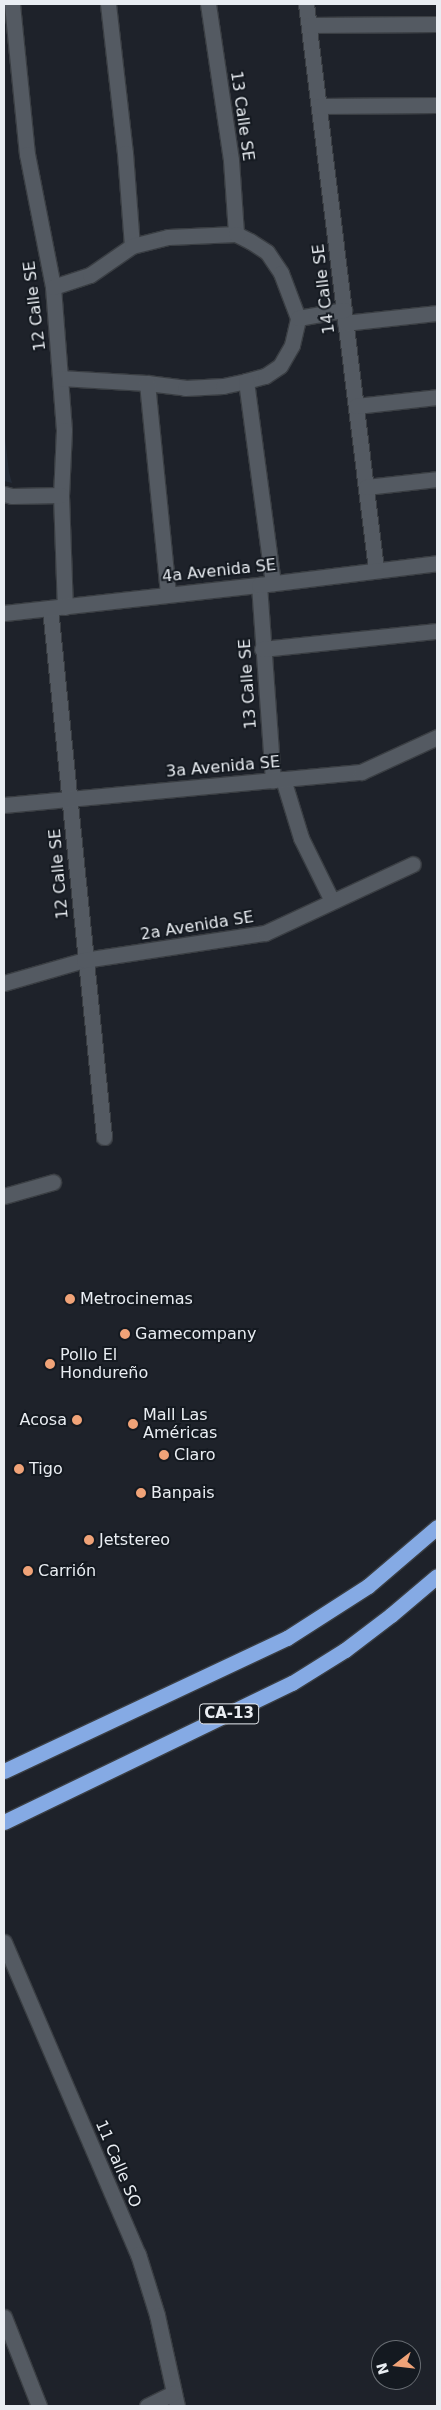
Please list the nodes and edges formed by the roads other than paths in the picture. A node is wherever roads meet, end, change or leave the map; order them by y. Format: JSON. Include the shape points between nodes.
{"nodes":[{"id":1,"x":12,"y":4,"type":"edge"},
{"id":2,"x":108,"y":4,"type":"edge"},
{"id":3,"x":208,"y":4,"type":"edge"},
{"id":4,"x":306,"y":4,"type":"edge"},
{"id":5,"x":437,"y":24,"type":"edge"},
{"id":6,"x":309,"y":25,"type":"junction"},
{"id":7,"x":437,"y":105,"type":"edge"},
{"id":8,"x":319,"y":106,"type":"junction"},
{"id":9,"x":236,"y":234,"type":"junction"},
{"id":10,"x":132,"y":246,"type":"junction"},
{"id":11,"x":53,"y":287,"type":"junction"},
{"id":12,"x":437,"y":313,"type":"edge"},
{"id":13,"x":345,"y":317,"type":"junction"},
{"id":14,"x":298,"y":318,"type":"junction"},
{"id":15,"x":60,"y":378,"type":"junction"},
{"id":16,"x":246,"y":381,"type":"junction"},
{"id":17,"x":147,"y":383,"type":"junction"},
{"id":18,"x":437,"y":397,"type":"edge"},
{"id":19,"x":356,"y":406,"type":"junction"},
{"id":20,"x":437,"y":479,"type":"edge"},
{"id":21,"x":366,"y":487,"type":"junction"},
{"id":22,"x":4,"y":494,"type":"edge"},
{"id":23,"x":60,"y":495,"type":"junction"},
{"id":24,"x":437,"y":563,"type":"edge"},
{"id":25,"x":376,"y":569,"type":"junction"},
{"id":26,"x":266,"y":584,"type":"junction"},
{"id":27,"x":168,"y":594,"type":"junction"},
{"id":28,"x":57,"y":607,"type":"junction"},
{"id":29,"x":4,"y":613,"type":"edge"},
{"id":30,"x":437,"y":631,"type":"edge"},
{"id":31,"x":262,"y":649,"type":"junction"},
{"id":32,"x":437,"y":737,"type":"edge"},
{"id":33,"x":278,"y":780,"type":"junction"},
{"id":34,"x":70,"y":798,"type":"junction"},
{"id":35,"x":4,"y":805,"type":"edge"},
{"id":36,"x":413,"y":864,"type":"dead end"},
{"id":37,"x":332,"y":901,"type":"junction"},
{"id":38,"x":84,"y":960,"type":"junction"},
{"id":39,"x":4,"y":983,"type":"edge"},
{"id":40,"x":104,"y":1137,"type":"dead end"},
{"id":41,"x":53,"y":1182,"type":"dead end"},
{"id":42,"x":4,"y":1196,"type":"edge"},
{"id":43,"x":437,"y":1526,"type":"edge"},
{"id":44,"x":437,"y":1576,"type":"edge"},
{"id":45,"x":4,"y":1771,"type":"edge"},
{"id":46,"x":4,"y":1822,"type":"edge"},
{"id":47,"x":4,"y":1942,"type":"edge"},
{"id":48,"x":4,"y":2316,"type":"edge"},
{"id":49,"x":176,"y":2400,"type":"edge"},
{"id":50,"x":39,"y":2406,"type":"edge"},
{"id":51,"x":147,"y":2406,"type":"edge"}],
"edges":[{"from":1,"to":11,"type":"street","name":"12 Calle SE","via":[[26,154]]},
{"from":2,"to":10,"type":"street"},
{"from":3,"to":9,"type":"street","name":"13 Calle SE","via":[[230,160]]},
{"from":4,"to":6,"type":"street","name":"14 Calle SE"},
{"from":5,"to":6,"type":"street"},
{"from":6,"to":8,"type":"street","name":"14 Calle SE"},
{"from":7,"to":8,"type":"street"},
{"from":8,"to":13,"type":"street","name":"14 Calle SE"},
{"from":9,"to":10,"type":"street","via":[[168,237]]},
{"from":9,"to":14,"type":"street","via":[[267,252],[281,273]]},
{"from":10,"to":11,"type":"street","via":[[90,275]]},
{"from":11,"to":15,"type":"street","name":"12 Calle SE"},
{"from":12,"to":13,"type":"street"},
{"from":13,"to":14,"type":"street"},
{"from":13,"to":19,"type":"street","name":"14 Calle SE"},
{"from":14,"to":16,"type":"street","via":[[292,345],[280,366],[265,376]]},
{"from":15,"to":17,"type":"street"},
{"from":15,"to":23,"type":"street","name":"12 Calle SE","via":[[64,430]]},
{"from":16,"to":17,"type":"street","via":[[185,388]]},
{"from":16,"to":26,"type":"street","name":"13 Calle SE"},
{"from":17,"to":27,"type":"street"},
{"from":18,"to":19,"type":"street"},
{"from":19,"to":21,"type":"street","name":"14 Calle SE"},
{"from":20,"to":21,"type":"street"},
{"from":21,"to":25,"type":"street","name":"14 Calle SE"},
{"from":22,"to":23,"type":"street"},
{"from":23,"to":28,"type":"street","name":"12 Calle SE"},
{"from":24,"to":25,"type":"street","name":"4a Avenida SE"},
{"from":25,"to":26,"type":"street","name":"4a Avenida SE"},
{"from":26,"to":27,"type":"street","name":"4a Avenida SE"},
{"from":26,"to":31,"type":"street","name":"13 Calle SE"},
{"from":27,"to":28,"type":"street","name":"4a Avenida SE"},
{"from":28,"to":29,"type":"street","name":"4a Avenida SE"},
{"from":28,"to":34,"type":"street","name":"12 Calle SE"},
{"from":30,"to":31,"type":"street"},
{"from":31,"to":33,"type":"street","name":"13 Calle SE"},
{"from":32,"to":33,"type":"street","name":"3a Avenida SE","via":[[361,772]]},
{"from":33,"to":34,"type":"street","name":"3a Avenida SE"},
{"from":33,"to":37,"type":"street","name":"13 Calle SE","via":[[301,838]]},
{"from":34,"to":35,"type":"street","name":"3a Avenida SE"},
{"from":34,"to":38,"type":"street","name":"12 Calle SE"},
{"from":36,"to":37,"type":"street","name":"2a Avenida SE"},
{"from":37,"to":38,"type":"street","name":"2a Avenida SE","via":[[265,933]]},
{"from":38,"to":39,"type":"street","name":"2a Avenida SE"},
{"from":38,"to":40,"type":"street","name":"12 Calle SE"},
{"from":41,"to":42,"type":"street"},
{"from":43,"to":45,"type":"highway","number":"CA-13","via":[[368,1586],[287,1638]]},
{"from":44,"to":46,"type":"highway","number":"CA-13","via":[[345,1650],[292,1683]]},
{"from":47,"to":49,"type":"street","name":"11 Calle SO","via":[[138,2254],[157,2315]]},
{"from":48,"to":50,"type":"street"},
{"from":49,"to":51,"type":"street"}]}
